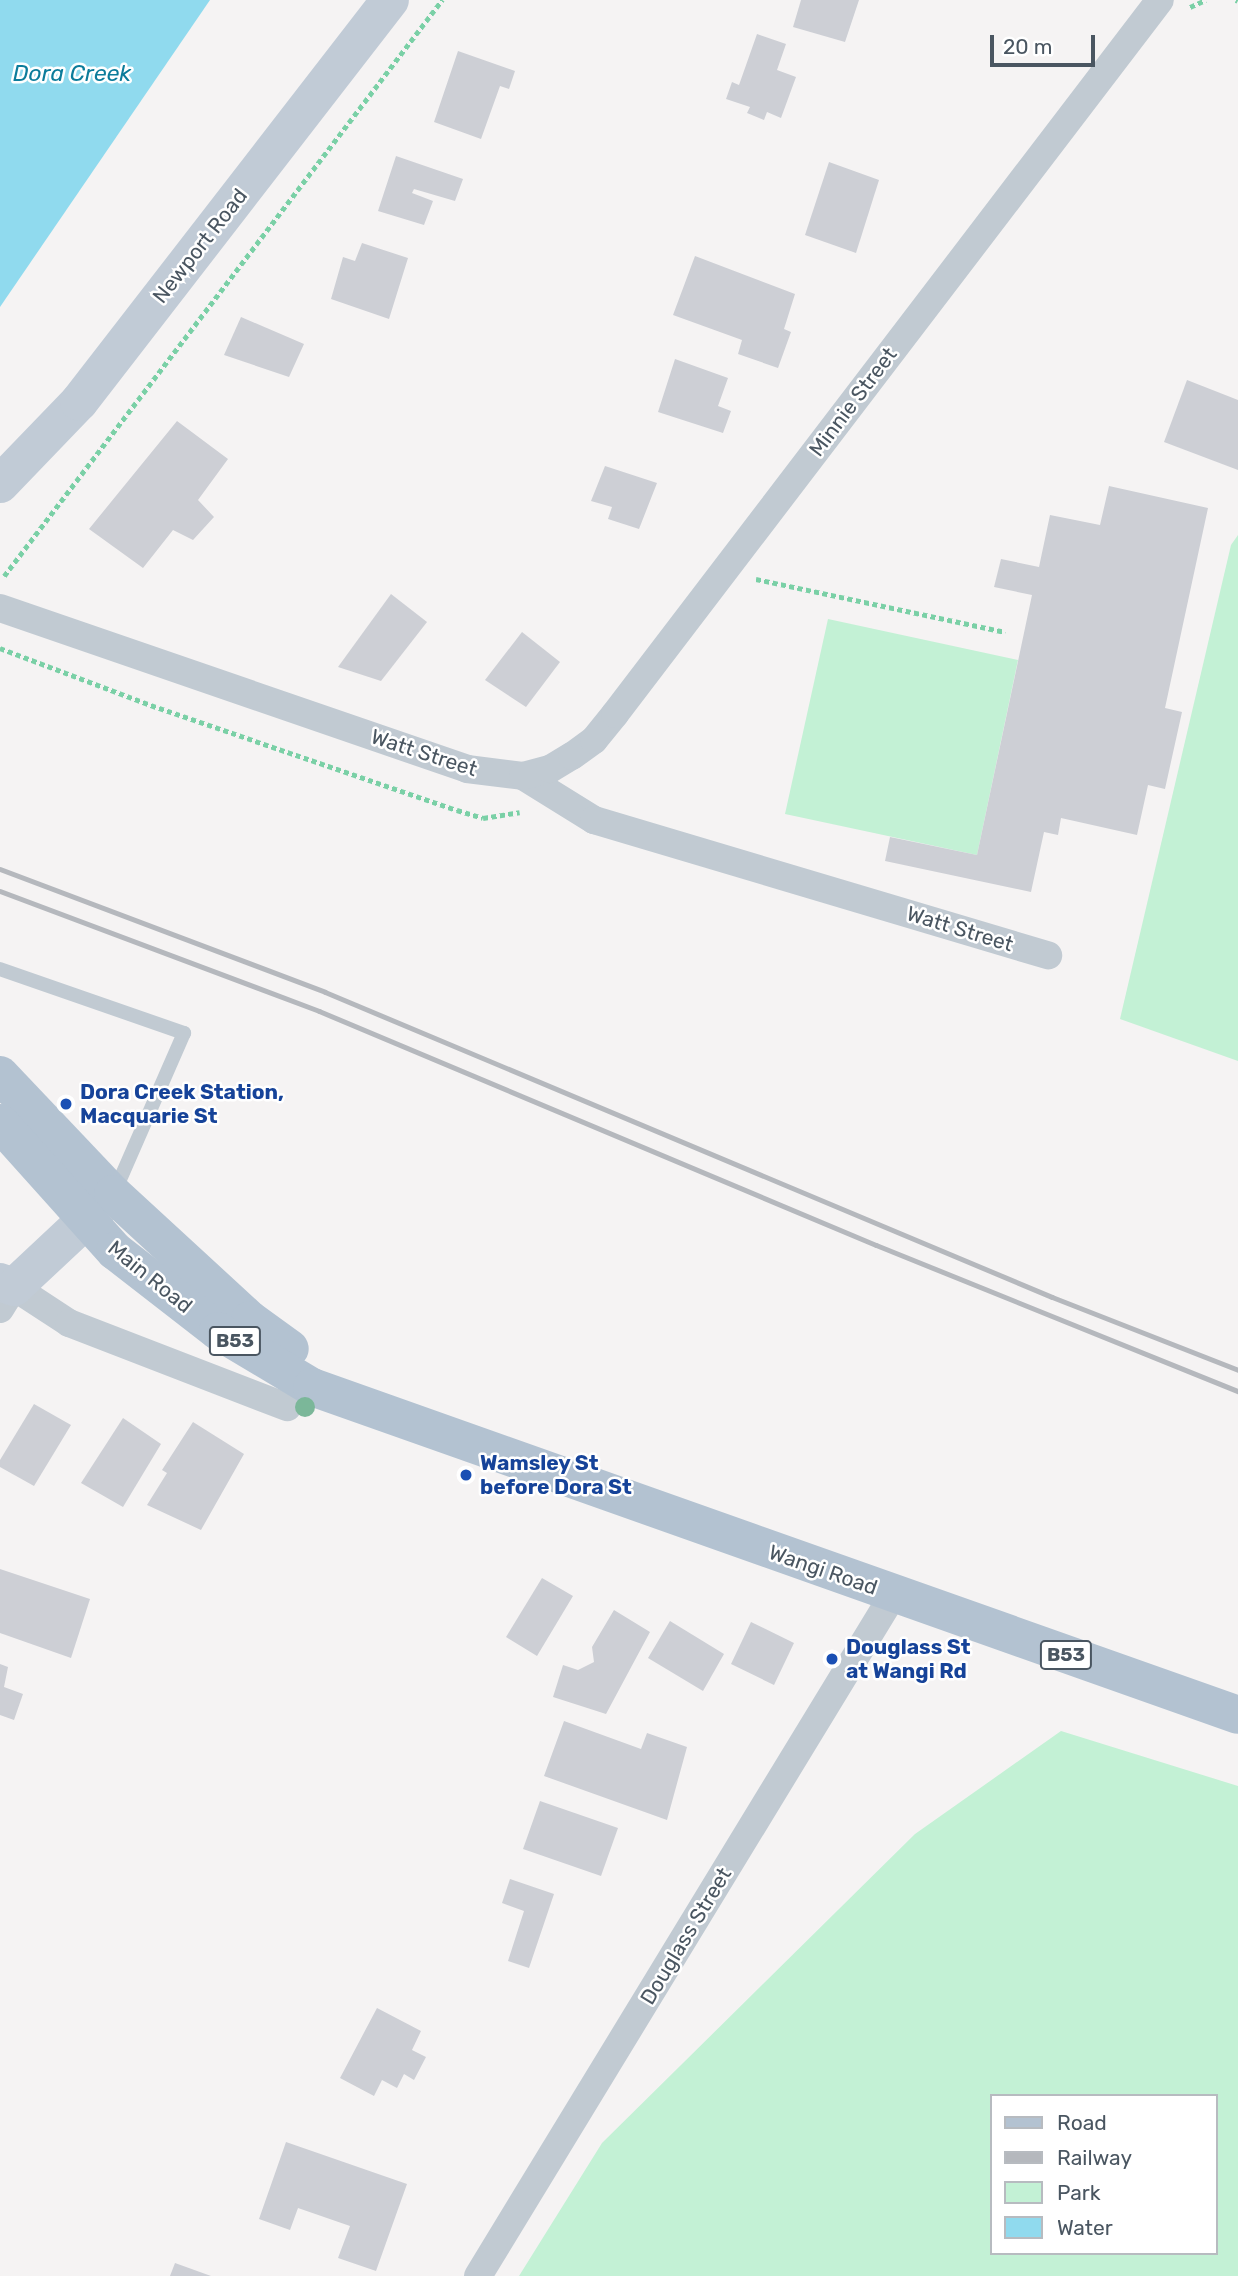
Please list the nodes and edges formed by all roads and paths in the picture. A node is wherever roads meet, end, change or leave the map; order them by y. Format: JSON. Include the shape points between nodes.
{"nodes":[{"id":1,"x":390,"y":0,"type":"edge"},
{"id":2,"x":442,"y":0,"type":"edge"},
{"id":3,"x":1160,"y":0,"type":"edge"},
{"id":4,"x":1206,"y":0,"type":"edge"},
{"id":5,"x":1182,"y":17,"type":"dead end"},
{"id":6,"x":0,"y":484,"type":"edge"},
{"id":7,"x":760,"y":567,"type":"dead end"},
{"id":8,"x":752,"y":578,"type":"junction"},
{"id":9,"x":0,"y":582,"type":"edge"},
{"id":10,"x":747,"y":585,"type":"dead end"},
{"id":11,"x":0,"y":608,"type":"edge"},
{"id":12,"x":1005,"y":632,"type":"dead end"},
{"id":13,"x":0,"y":648,"type":"edge"},
{"id":14,"x":523,"y":776,"type":"junction"},
{"id":15,"x":560,"y":800,"type":"junction"},
{"id":16,"x":1048,"y":955,"type":"dead end"},
{"id":17,"x":0,"y":970,"type":"edge"},
{"id":18,"x":0,"y":1074,"type":"edge"},
{"id":19,"x":0,"y":1124,"type":"edge"},
{"id":20,"x":113,"y":1194,"type":"junction"},
{"id":21,"x":86,"y":1220,"type":"junction"},
{"id":22,"x":5,"y":1293,"type":"edge"},
{"id":23,"x":287,"y":1407,"type":"dead end"},
{"id":24,"x":408,"y":1424,"type":"junction"},
{"id":25,"x":893,"y":1595,"type":"junction"},
{"id":26,"x":1238,"y":1715,"type":"edge"},
{"id":27,"x":478,"y":2276,"type":"edge"}],
"edges":[{"from":1,"to":6,"type":"street","name":"Newport Road","via":[[79,402]]},
{"from":2,"to":9,"type":"path"},
{"from":3,"to":14,"type":"street","name":"Minnie Street","via":[[608,723],[572,756],[550,769]]},
{"from":4,"to":5,"type":"path","via":[[1189,7]]},
{"from":7,"to":8,"type":"path"},
{"from":8,"to":10,"type":"path"},
{"from":8,"to":12,"type":"path"},
{"from":11,"to":14,"type":"street","name":"Watt Street","via":[[467,769]]},
{"from":13,"to":15,"type":"path","via":[[159,708],[483,818]]},
{"from":14,"to":15,"type":"street","name":"Watt Street"},
{"from":15,"to":16,"type":"street","name":"Watt Street","via":[[594,820]]},
{"from":17,"to":20,"type":"lane","via":[[184,1033]]},
{"from":18,"to":20,"type":"main road","number":"B53"},
{"from":19,"to":21,"type":"main road","name":"Main Road","number":"B53"},
{"from":20,"to":21,"type":"street"},
{"from":20,"to":24,"type":"main road","number":"B53","via":[[250,1320]]},
{"from":21,"to":22,"type":"street"},
{"from":21,"to":24,"type":"main road","name":"Main Road","number":"B53","via":[[162,1291],[218,1331],[312,1387]]},
{"from":22,"to":23,"type":"street","via":[[69,1323]]},
{"from":24,"to":25,"type":"main road","name":"Wangi Road","number":"B53"},
{"from":25,"to":26,"type":"main road","name":"Wangi Road","number":"B53"},
{"from":25,"to":27,"type":"street","name":"Douglass Street"}]}
